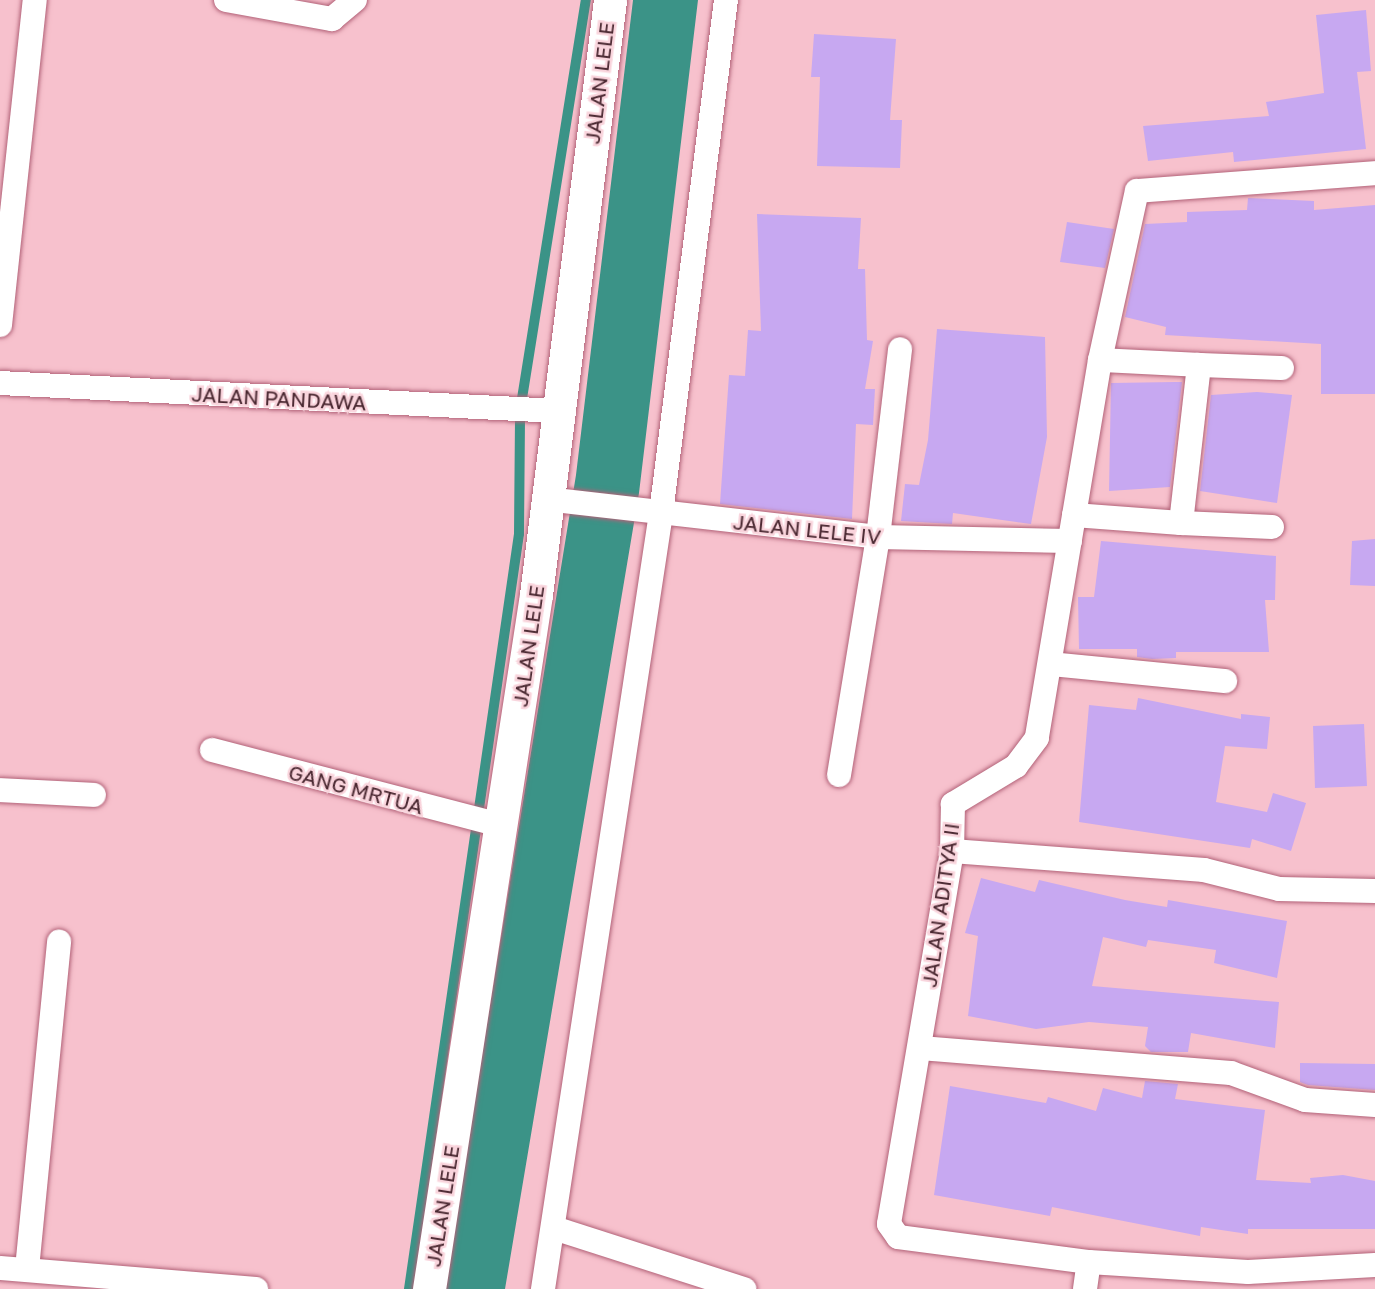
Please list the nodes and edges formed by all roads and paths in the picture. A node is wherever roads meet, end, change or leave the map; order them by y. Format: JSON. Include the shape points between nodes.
{"nodes":[{"id":1,"x":35,"y":0,"type":"edge"},
{"id":2,"x":226,"y":0,"type":"edge"},
{"id":3,"x":355,"y":0,"type":"edge"},
{"id":4,"x":610,"y":0,"type":"edge"},
{"id":5,"x":726,"y":0,"type":"edge"},
{"id":6,"x":1375,"y":173,"type":"edge"},
{"id":7,"x":0,"y":325,"type":"edge"},
{"id":8,"x":900,"y":349,"type":"dead end"},
{"id":9,"x":1100,"y":360,"type":"junction"},
{"id":10,"x":1199,"y":365,"type":"junction"},
{"id":11,"x":1282,"y":368,"type":"dead end"},
{"id":12,"x":0,"y":383,"type":"edge"},
{"id":13,"x":558,"y":411,"type":"junction"},
{"id":14,"x":559,"y":500,"type":"junction"},
{"id":15,"x":661,"y":513,"type":"junction"},
{"id":16,"x":1074,"y":514,"type":"junction"},
{"id":17,"x":1181,"y":523,"type":"junction"},
{"id":18,"x":1272,"y":527,"type":"dead end"},
{"id":19,"x":878,"y":537,"type":"junction"},
{"id":20,"x":1070,"y":541,"type":"junction"},
{"id":21,"x":1051,"y":664,"type":"junction"},
{"id":22,"x":1225,"y":681,"type":"dead end"},
{"id":23,"x":212,"y":750,"type":"dead end"},
{"id":24,"x":839,"y":775,"type":"dead end"},
{"id":25,"x":0,"y":790,"type":"edge"},
{"id":26,"x":94,"y":795,"type":"dead end"},
{"id":27,"x":500,"y":825,"type":"junction"},
{"id":28,"x":952,"y":852,"type":"junction"},
{"id":29,"x":1375,"y":891,"type":"edge"},
{"id":30,"x":59,"y":942,"type":"dead end"},
{"id":31,"x":920,"y":1048,"type":"junction"},
{"id":32,"x":1375,"y":1105,"type":"edge"},
{"id":33,"x":554,"y":1228,"type":"junction"},
{"id":34,"x":1089,"y":1262,"type":"junction"},
{"id":35,"x":1375,"y":1265,"type":"edge"},
{"id":36,"x":0,"y":1268,"type":"edge"},
{"id":37,"x":27,"y":1269,"type":"junction"},
{"id":38,"x":256,"y":1289,"type":"edge"},
{"id":39,"x":429,"y":1289,"type":"edge"},
{"id":40,"x":543,"y":1289,"type":"edge"},
{"id":41,"x":744,"y":1289,"type":"edge"},
{"id":42,"x":1084,"y":1289,"type":"edge"}],
"edges":[{"from":1,"to":7,"type":"street"},
{"from":2,"to":3,"type":"street","via":[[332,19]]},
{"from":4,"to":13,"type":"main road","name":"JALAN LELE"},
{"from":5,"to":15,"type":"street"},
{"from":6,"to":9,"type":"street","name":"JALAN ADITYA II","via":[[1137,191]]},
{"from":8,"to":19,"type":"street"},
{"from":9,"to":10,"type":"street"},
{"from":9,"to":16,"type":"street","name":"JALAN ADITYA II"},
{"from":10,"to":11,"type":"street"},
{"from":10,"to":17,"type":"street"},
{"from":12,"to":13,"type":"street","name":"JALAN PANDAWA"},
{"from":13,"to":14,"type":"main road","name":"JALAN LELE"},
{"from":14,"to":15,"type":"street","name":"JALAN LELE IV"},
{"from":14,"to":27,"type":"main road","name":"JALAN LELE"},
{"from":15,"to":19,"type":"street","name":"JALAN LELE IV"},
{"from":15,"to":33,"type":"street"},
{"from":16,"to":17,"type":"street"},
{"from":16,"to":20,"type":"street","name":"JALAN ADITYA II"},
{"from":17,"to":18,"type":"street"},
{"from":19,"to":20,"type":"street","name":"JALAN LELE IV"},
{"from":19,"to":24,"type":"street"},
{"from":20,"to":21,"type":"street","name":"JALAN ADITYA II"},
{"from":21,"to":22,"type":"street"},
{"from":21,"to":28,"type":"street","name":"JALAN ADITYA II","via":[[1029,755],[953,804]]},
{"from":23,"to":27,"type":"street","name":"GANG MRTUA"},
{"from":25,"to":26,"type":"street"},
{"from":27,"to":39,"type":"main road","name":"JALAN LELE"},
{"from":28,"to":29,"type":"street","via":[[1204,870],[1279,889]]},
{"from":28,"to":31,"type":"street","name":"JALAN ADITYA II"},
{"from":30,"to":37,"type":"street"},
{"from":31,"to":32,"type":"street","via":[[1231,1073],[1305,1100]]},
{"from":31,"to":34,"type":"street","name":"JALAN ADITYA II","via":[[888,1211],[898,1237]]},
{"from":33,"to":40,"type":"street"},
{"from":33,"to":41,"type":"street"},
{"from":34,"to":35,"type":"street","name":"JALAN ADITYA II","via":[[1248,1272]]},
{"from":34,"to":42,"type":"street"},
{"from":36,"to":37,"type":"street"},
{"from":37,"to":38,"type":"street"}]}
